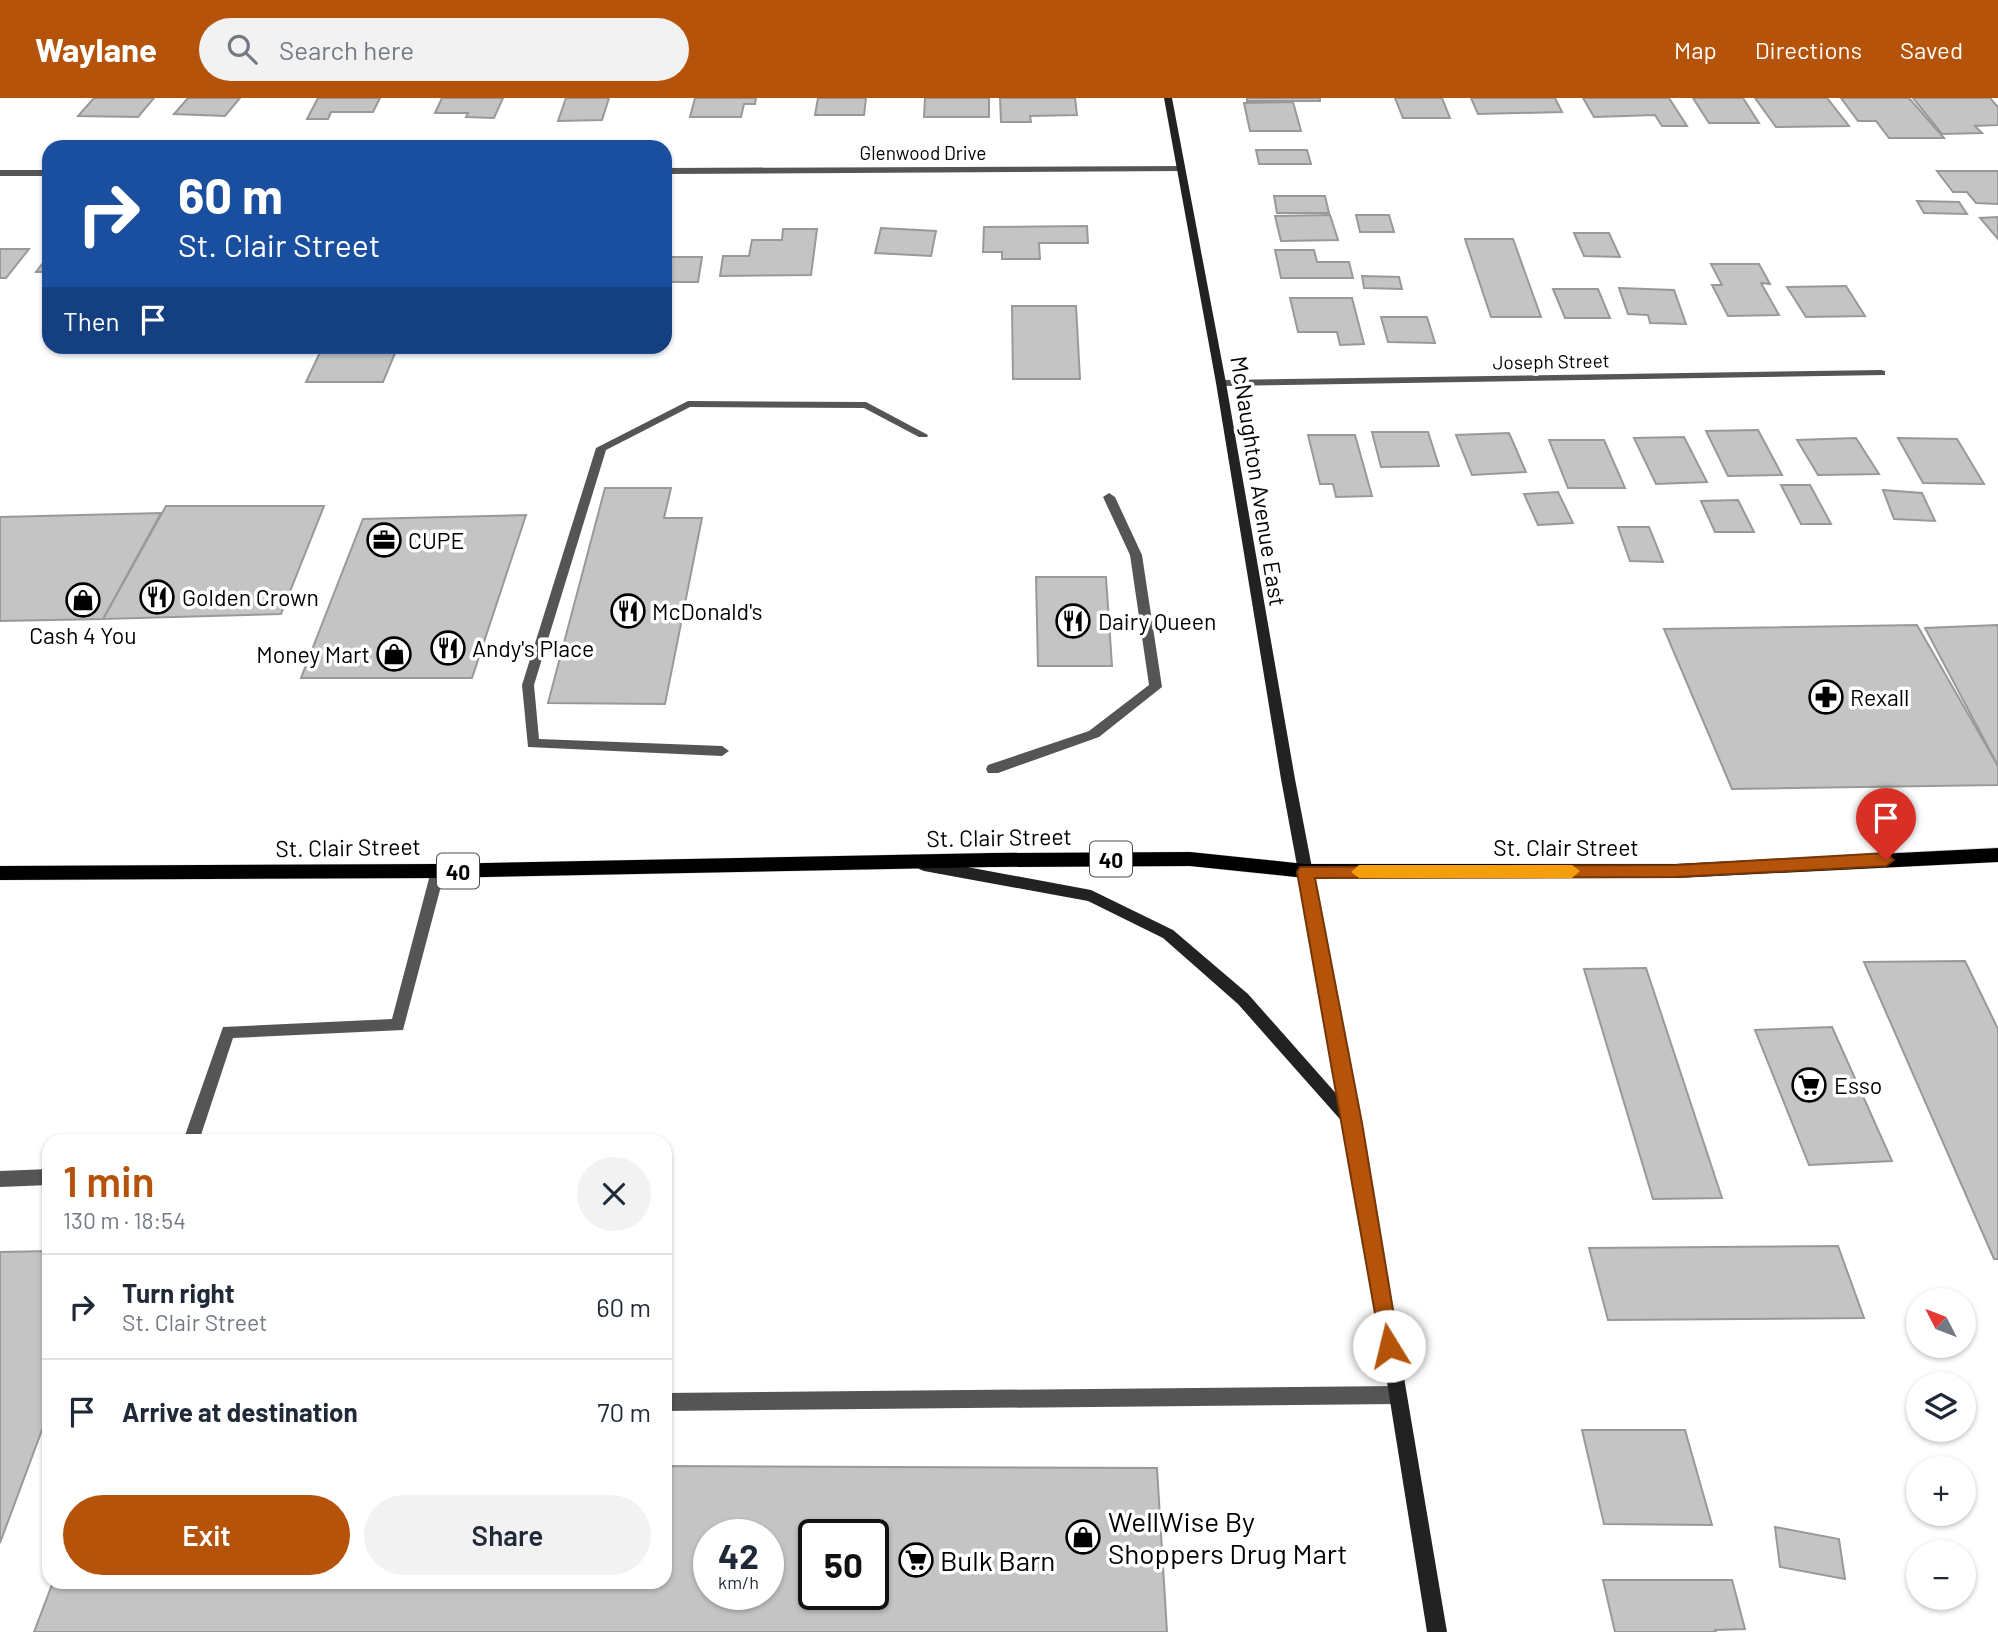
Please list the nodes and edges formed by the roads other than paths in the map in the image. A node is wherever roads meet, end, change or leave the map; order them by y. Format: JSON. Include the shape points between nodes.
{"nodes":[{"id":1,"x":1168,"y":98,"type":"edge"},
{"id":2,"x":1182,"y":168,"type":"junction"},
{"id":3,"x":672,"y":171,"type":"edge"},
{"id":4,"x":0,"y":173,"type":"edge"},
{"id":5,"x":42,"y":173,"type":"edge"},
{"id":6,"x":1881,"y":373,"type":"dead end"},
{"id":7,"x":1222,"y":383,"type":"junction"},
{"id":8,"x":923,"y":435,"type":"dead end"},
{"id":9,"x":1109,"y":496,"type":"dead end"},
{"id":10,"x":722,"y":751,"type":"dead end"},
{"id":11,"x":993,"y":769,"type":"dead end"},
{"id":12,"x":1998,"y":855,"type":"edge"},
{"id":13,"x":916,"y":863,"type":"junction"},
{"id":14,"x":438,"y":871,"type":"junction"},
{"id":15,"x":1305,"y":872,"type":"junction"},
{"id":16,"x":0,"y":873,"type":"edge"},
{"id":17,"x":1353,"y":1123,"type":"junction"},
{"id":18,"x":193,"y":1134,"type":"edge"},
{"id":19,"x":42,"y":1177,"type":"edge"},
{"id":20,"x":0,"y":1179,"type":"edge"},
{"id":21,"x":1397,"y":1395,"type":"junction"},
{"id":22,"x":672,"y":1402,"type":"edge"},
{"id":23,"x":1437,"y":1632,"type":"edge"}],
"edges":[{"from":1,"to":2,"type":"main road","name":"McNaughton Avenue East"},
{"from":2,"to":3,"type":"street","name":"Glenwood Drive"},
{"from":2,"to":7,"type":"main road","name":"McNaughton Avenue East"},
{"from":4,"to":5,"type":"street"},
{"from":6,"to":7,"type":"street","name":"Joseph Street"},
{"from":7,"to":15,"type":"main road","name":"McNaughton Avenue East"},
{"from":8,"to":10,"type":"street","via":[[866,405],[688,404],[601,448],[528,685],[533,744]]},
{"from":9,"to":11,"type":"street","via":[[1136,555],[1156,687],[1094,734]]},
{"from":12,"to":15,"type":"main road","name":"St. Clair Street","number":"40","via":[[1676,871]]},
{"from":13,"to":14,"type":"main road","name":"St. Clair Street","number":"40"},
{"from":13,"to":15,"type":"main road","name":"St. Clair Street","number":"40","via":[[1190,859]]},
{"from":13,"to":17,"type":"main road","via":[[1091,896],[1168,934],[1243,999]]},
{"from":14,"to":16,"type":"main road","name":"St. Clair Street","number":"40"},
{"from":14,"to":18,"type":"street","via":[[398,1025],[228,1032]]},
{"from":15,"to":17,"type":"main road","name":"McNaughton Avenue East"},
{"from":17,"to":21,"type":"main road","name":"McNaughton Avenue East"},
{"from":19,"to":20,"type":"street"},
{"from":21,"to":22,"type":"street"},
{"from":21,"to":23,"type":"main road","name":"McNaughton Avenue East"}]}
